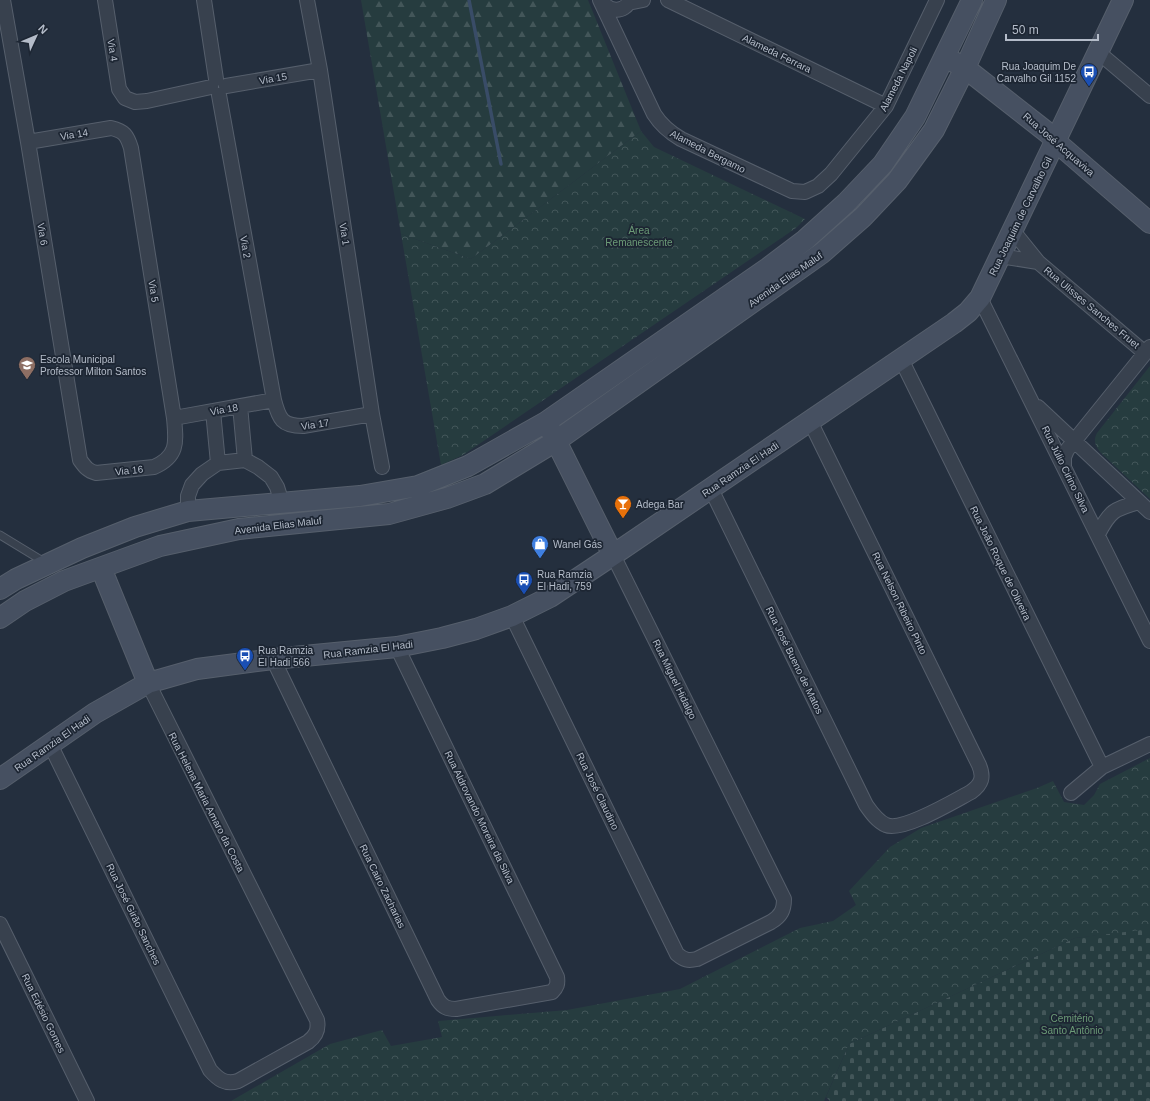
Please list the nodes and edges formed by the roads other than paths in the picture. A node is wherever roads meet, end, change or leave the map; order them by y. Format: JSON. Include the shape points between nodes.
{"nodes":[{"id":1,"x":3,"y":0,"type":"edge"},
{"id":2,"x":105,"y":0,"type":"edge"},
{"id":3,"x":204,"y":0,"type":"edge"},
{"id":4,"x":307,"y":0,"type":"edge"},
{"id":5,"x":600,"y":0,"type":"edge"},
{"id":6,"x":643,"y":0,"type":"edge"},
{"id":7,"x":668,"y":0,"type":"edge"},
{"id":8,"x":937,"y":0,"type":"edge"},
{"id":9,"x":972,"y":0,"type":"edge"},
{"id":10,"x":996,"y":0,"type":"edge"},
{"id":11,"x":1123,"y":0,"type":"edge"},
{"id":12,"x":627,"y":4,"type":"edge"},
{"id":13,"x":621,"y":43,"type":"junction"},
{"id":14,"x":1098,"y":52,"type":"junction"},
{"id":15,"x":944,"y":58,"type":"junction"},
{"id":16,"x":965,"y":68,"type":"junction"},
{"id":17,"x":320,"y":70,"type":"junction"},
{"id":18,"x":218,"y":87,"type":"junction"},
{"id":19,"x":1150,"y":96,"type":"edge"},
{"id":20,"x":125,"y":98,"type":"joint"},
{"id":21,"x":886,"y":106,"type":"junction"},
{"id":22,"x":120,"y":130,"type":"joint"},
{"id":23,"x":1056,"y":140,"type":"junction"},
{"id":24,"x":28,"y":142,"type":"junction"},
{"id":25,"x":818,"y":186,"type":"joint"},
{"id":26,"x":1150,"y":223,"type":"edge"},
{"id":27,"x":1013,"y":231,"type":"junction"},
{"id":28,"x":1000,"y":256,"type":"junction"},
{"id":29,"x":1038,"y":262,"type":"junction"},
{"id":30,"x":980,"y":298,"type":"junction"},
{"id":31,"x":1148,"y":350,"type":"edge"},
{"id":32,"x":901,"y":359,"type":"junction"},
{"id":33,"x":861,"y":385,"type":"joint"},
{"id":34,"x":274,"y":400,"type":"junction"},
{"id":35,"x":1032,"y":402,"type":"junction"},
{"id":36,"x":240,"y":406,"type":"junction"},
{"id":37,"x":213,"y":411,"type":"junction"},
{"id":38,"x":372,"y":414,"type":"junction"},
{"id":39,"x":174,"y":418,"type":"junction"},
{"id":40,"x":810,"y":421,"type":"junction"},
{"id":41,"x":546,"y":422,"type":"junction"},
{"id":42,"x":1075,"y":440,"type":"junction"},
{"id":43,"x":556,"y":441,"type":"junction"},
{"id":44,"x":171,"y":455,"type":"joint"},
{"id":45,"x":245,"y":460,"type":"junction"},
{"id":46,"x":218,"y":464,"type":"junction"},
{"id":47,"x":1064,"y":465,"type":"junction"},
{"id":48,"x":382,"y":467,"type":"dead end"},
{"id":49,"x":85,"y":468,"type":"joint"},
{"id":50,"x":711,"y":488,"type":"junction"},
{"id":51,"x":282,"y":502,"type":"junction"},
{"id":52,"x":1139,"y":502,"type":"junction"},
{"id":53,"x":188,"y":512,"type":"junction"},
{"id":54,"x":1150,"y":512,"type":"edge"},
{"id":55,"x":239,"y":529,"type":"junction"},
{"id":56,"x":1098,"y":534,"type":"junction"},
{"id":57,"x":0,"y":535,"type":"edge"},
{"id":58,"x":195,"y":538,"type":"junction"},
{"id":59,"x":613,"y":555,"type":"junction"},
{"id":60,"x":48,"y":564,"type":"junction"},
{"id":61,"x":101,"y":568,"type":"junction"},
{"id":62,"x":0,"y":589,"type":"edge"},
{"id":63,"x":512,"y":616,"type":"junction"},
{"id":64,"x":0,"y":618,"type":"edge"},
{"id":65,"x":1150,"y":641,"type":"edge"},
{"id":66,"x":397,"y":647,"type":"junction"},
{"id":67,"x":273,"y":659,"type":"junction"},
{"id":68,"x":148,"y":683,"type":"junction"},
{"id":69,"x":50,"y":744,"type":"junction"},
{"id":70,"x":1150,"y":744,"type":"edge"},
{"id":71,"x":1102,"y":767,"type":"junction"},
{"id":72,"x":0,"y":779,"type":"edge"},
{"id":73,"x":1071,"y":793,"type":"dead end"},
{"id":74,"x":886,"y":825,"type":"joint"},
{"id":75,"x":0,"y":924,"type":"edge"},
{"id":76,"x":689,"y":961,"type":"joint"},
{"id":77,"x":556,"y":988,"type":"joint"},
{"id":78,"x":222,"y":1081,"type":"joint"},
{"id":79,"x":88,"y":1101,"type":"edge"}],
"edges":[{"from":1,"to":24,"type":"street","name":"Via 6"},
{"from":2,"to":20,"type":"street","name":"Via 4","via":[[119,88]]},
{"from":3,"to":18,"type":"street","name":"Via 2"},
{"from":4,"to":17,"type":"street","name":"Via 1"},
{"from":5,"to":12,"type":"street","via":[[610,9],[616,10]]},
{"from":5,"to":13,"type":"street","name":"Alameda Bergamo"},
{"from":6,"to":12,"type":"street"},
{"from":7,"to":21,"type":"street","name":"Alameda Ferrara"},
{"from":8,"to":21,"type":"street","name":"Alameda Napoli"},
{"from":9,"to":15,"type":"street","name":"Avenida Elias Maluf"},
{"from":10,"to":16,"type":"street","name":"Avenida Elias Maluf"},
{"from":11,"to":14,"type":"street","name":"Rua Joaquim de Carvalho Gil"},
{"from":12,"to":13,"type":"street","name":"Alameda Bergamo"},
{"from":13,"to":25,"type":"street","name":"Alameda Bergamo","via":[[654,114],[670,133],[792,192],[805,192]]},
{"from":14,"to":19,"type":"street"},
{"from":14,"to":23,"type":"street","name":"Rua Joaquim de Carvalho Gil"},
{"from":15,"to":16,"type":"street"},
{"from":15,"to":41,"type":"street","name":"Avenida Elias Maluf","via":[[915,117],[883,164],[846,203],[805,240],[768,268]]},
{"from":16,"to":23,"type":"street","name":"Rua José Acquaviva"},
{"from":16,"to":43,"type":"street","name":"Avenida Elias Maluf","via":[[934,130],[897,181],[863,218],[822,253]]},
{"from":17,"to":18,"type":"street","name":"Via 15"},
{"from":17,"to":38,"type":"street","name":"Via 1"},
{"from":18,"to":20,"type":"street","name":"Via 15","via":[[146,101],[135,102]]},
{"from":18,"to":34,"type":"street","name":"Via 2"},
{"from":21,"to":25,"type":"street","name":"Alameda Napoli","via":[[831,174]]},
{"from":22,"to":24,"type":"street","name":"Via 14","via":[[111,128]]},
{"from":22,"to":39,"type":"street","name":"Via 5","via":[[128,138],[131,148]]},
{"from":23,"to":26,"type":"street","name":"Rua José Acquaviva"},
{"from":23,"to":27,"type":"street","name":"Rua Joaquim de Carvalho Gil"},
{"from":24,"to":49,"type":"street","name":"Via 6","via":[[80,460]]},
{"from":27,"to":28,"type":"street","name":"Rua Joaquim de Carvalho Gil"},
{"from":27,"to":29,"type":"street","name":"Rua Ulisses Sanches Fruet"},
{"from":28,"to":29,"type":"street","name":"Rua Ulisses Sanches Fruet"},
{"from":28,"to":30,"type":"street","name":"Rua Joaquim de Carvalho Gil"},
{"from":29,"to":31,"type":"street","name":"Rua Ulisses Sanches Fruet"},
{"from":30,"to":32,"type":"street","name":"Rua Joaquim de Carvalho Gil","via":[[954,323]]},
{"from":30,"to":35,"type":"street","name":"Rua Júlio Cirino Silva"},
{"from":31,"to":42,"type":"street"},
{"from":32,"to":33,"type":"street","name":"Rua Joaquim de Carvalho Gil"},
{"from":32,"to":71,"type":"street","name":"Rua João Roque de Oliveira"},
{"from":33,"to":40,"type":"street","name":"Rua Ramzia El Hadi"},
{"from":34,"to":36,"type":"street","name":"Via 18"},
{"from":34,"to":38,"type":"street","name":"Via 17","via":[[277,413],[284,422],[292,426]]},
{"from":35,"to":42,"type":"street"},
{"from":35,"to":47,"type":"street","name":"Rua Júlio Cirino Silva"},
{"from":36,"to":37,"type":"street","name":"Via 18"},
{"from":36,"to":45,"type":"street"},
{"from":37,"to":39,"type":"street","name":"Via 18"},
{"from":37,"to":46,"type":"street"},
{"from":38,"to":48,"type":"street","name":"Via 1"},
{"from":39,"to":44,"type":"street","name":"Via 5","via":[[176,441]]},
{"from":40,"to":50,"type":"street","name":"Rua Ramzia El Hadi"},
{"from":40,"to":74,"type":"street","name":"Rua Nelson Ribeiro Pinto","via":[[982,772],[982,780],[971,792],[913,822],[900,826]]},
{"from":41,"to":43,"type":"street"},
{"from":41,"to":51,"type":"street","name":"Avenida Elias Maluf","via":[[468,466],[418,486],[360,496]]},
{"from":42,"to":47,"type":"street","via":[[1067,450]]},
{"from":42,"to":52,"type":"street"},
{"from":43,"to":55,"type":"street","name":"Avenida Elias Maluf","via":[[485,484],[447,498],[389,514]]},
{"from":43,"to":59,"type":"street","name":"Rua Miguel Hidalgo"},
{"from":44,"to":49,"type":"street","name":"Via 16","via":[[162,464],[154,467],[96,474]]},
{"from":45,"to":46,"type":"street"},
{"from":45,"to":51,"type":"street","via":[[270,477]]},
{"from":46,"to":53,"type":"street","via":[[202,474],[192,485],[188,496]]},
{"from":47,"to":56,"type":"street","name":"Rua Júlio Cirino Silva"},
{"from":50,"to":59,"type":"street","name":"Rua Ramzia El Hadi"},
{"from":50,"to":74,"type":"street","name":"Rua José Bueno de Matos","via":[[866,805],[874,816]]},
{"from":51,"to":53,"type":"street","name":"Avenida Elias Maluf"},
{"from":51,"to":55,"type":"street","via":[[281,512],[277,516]]},
{"from":52,"to":54,"type":"street"},
{"from":52,"to":56,"type":"street","via":[[1115,510]]},
{"from":53,"to":58,"type":"street"},
{"from":53,"to":60,"type":"street","name":"Avenida Elias Maluf","via":[[134,527]]},
{"from":55,"to":58,"type":"street","name":"Avenida Elias Maluf"},
{"from":56,"to":65,"type":"street","name":"Rua Júlio Cirino Silva"},
{"from":57,"to":60,"type":"lane"},
{"from":58,"to":61,"type":"street","name":"Avenida Elias Maluf","via":[[160,546]]},
{"from":59,"to":63,"type":"street","name":"Rua Ramzia El Hadi","via":[[550,597]]},
{"from":59,"to":76,"type":"street","name":"Rua Miguel Hidalgo","via":[[784,899],[784,906],[778,918]]},
{"from":60,"to":62,"type":"street","name":"Avenida Elias Maluf"},
{"from":61,"to":64,"type":"street","name":"Avenida Elias Maluf","via":[[25,601]]},
{"from":61,"to":68,"type":"street","name":"Rua Helena Maria Amaro da Costa"},
{"from":63,"to":66,"type":"street","name":"Rua Ramzia El Hadi","via":[[442,638]]},
{"from":63,"to":76,"type":"street","name":"Rua José Claudino","via":[[677,954]]},
{"from":66,"to":67,"type":"street","name":"Rua Ramzia El Hadi"},
{"from":66,"to":77,"type":"street","name":"Rua Aldrovando Moreira da Silva","via":[[557,977]]},
{"from":67,"to":68,"type":"street","name":"Rua Ramzia El Hadi","via":[[197,669]]},
{"from":67,"to":77,"type":"street","name":"Rua Cairo Zacharias","via":[[442,1005],[456,1009],[547,994]]},
{"from":68,"to":69,"type":"street","name":"Rua Ramzia El Hadi","via":[[95,713]]},
{"from":68,"to":78,"type":"street","name":"Rua Helena Maria Amaro da Costa","via":[[318,1027],[317,1033],[308,1042],[238,1081]]},
{"from":69,"to":72,"type":"street","name":"Rua Ramzia El Hadi"},
{"from":69,"to":78,"type":"street","name":"Rua José Girão Sanches","via":[[210,1070]]},
{"from":70,"to":71,"type":"street"},
{"from":71,"to":73,"type":"street"},
{"from":75,"to":79,"type":"street","name":"Rua Edésio Gomes"}]}
